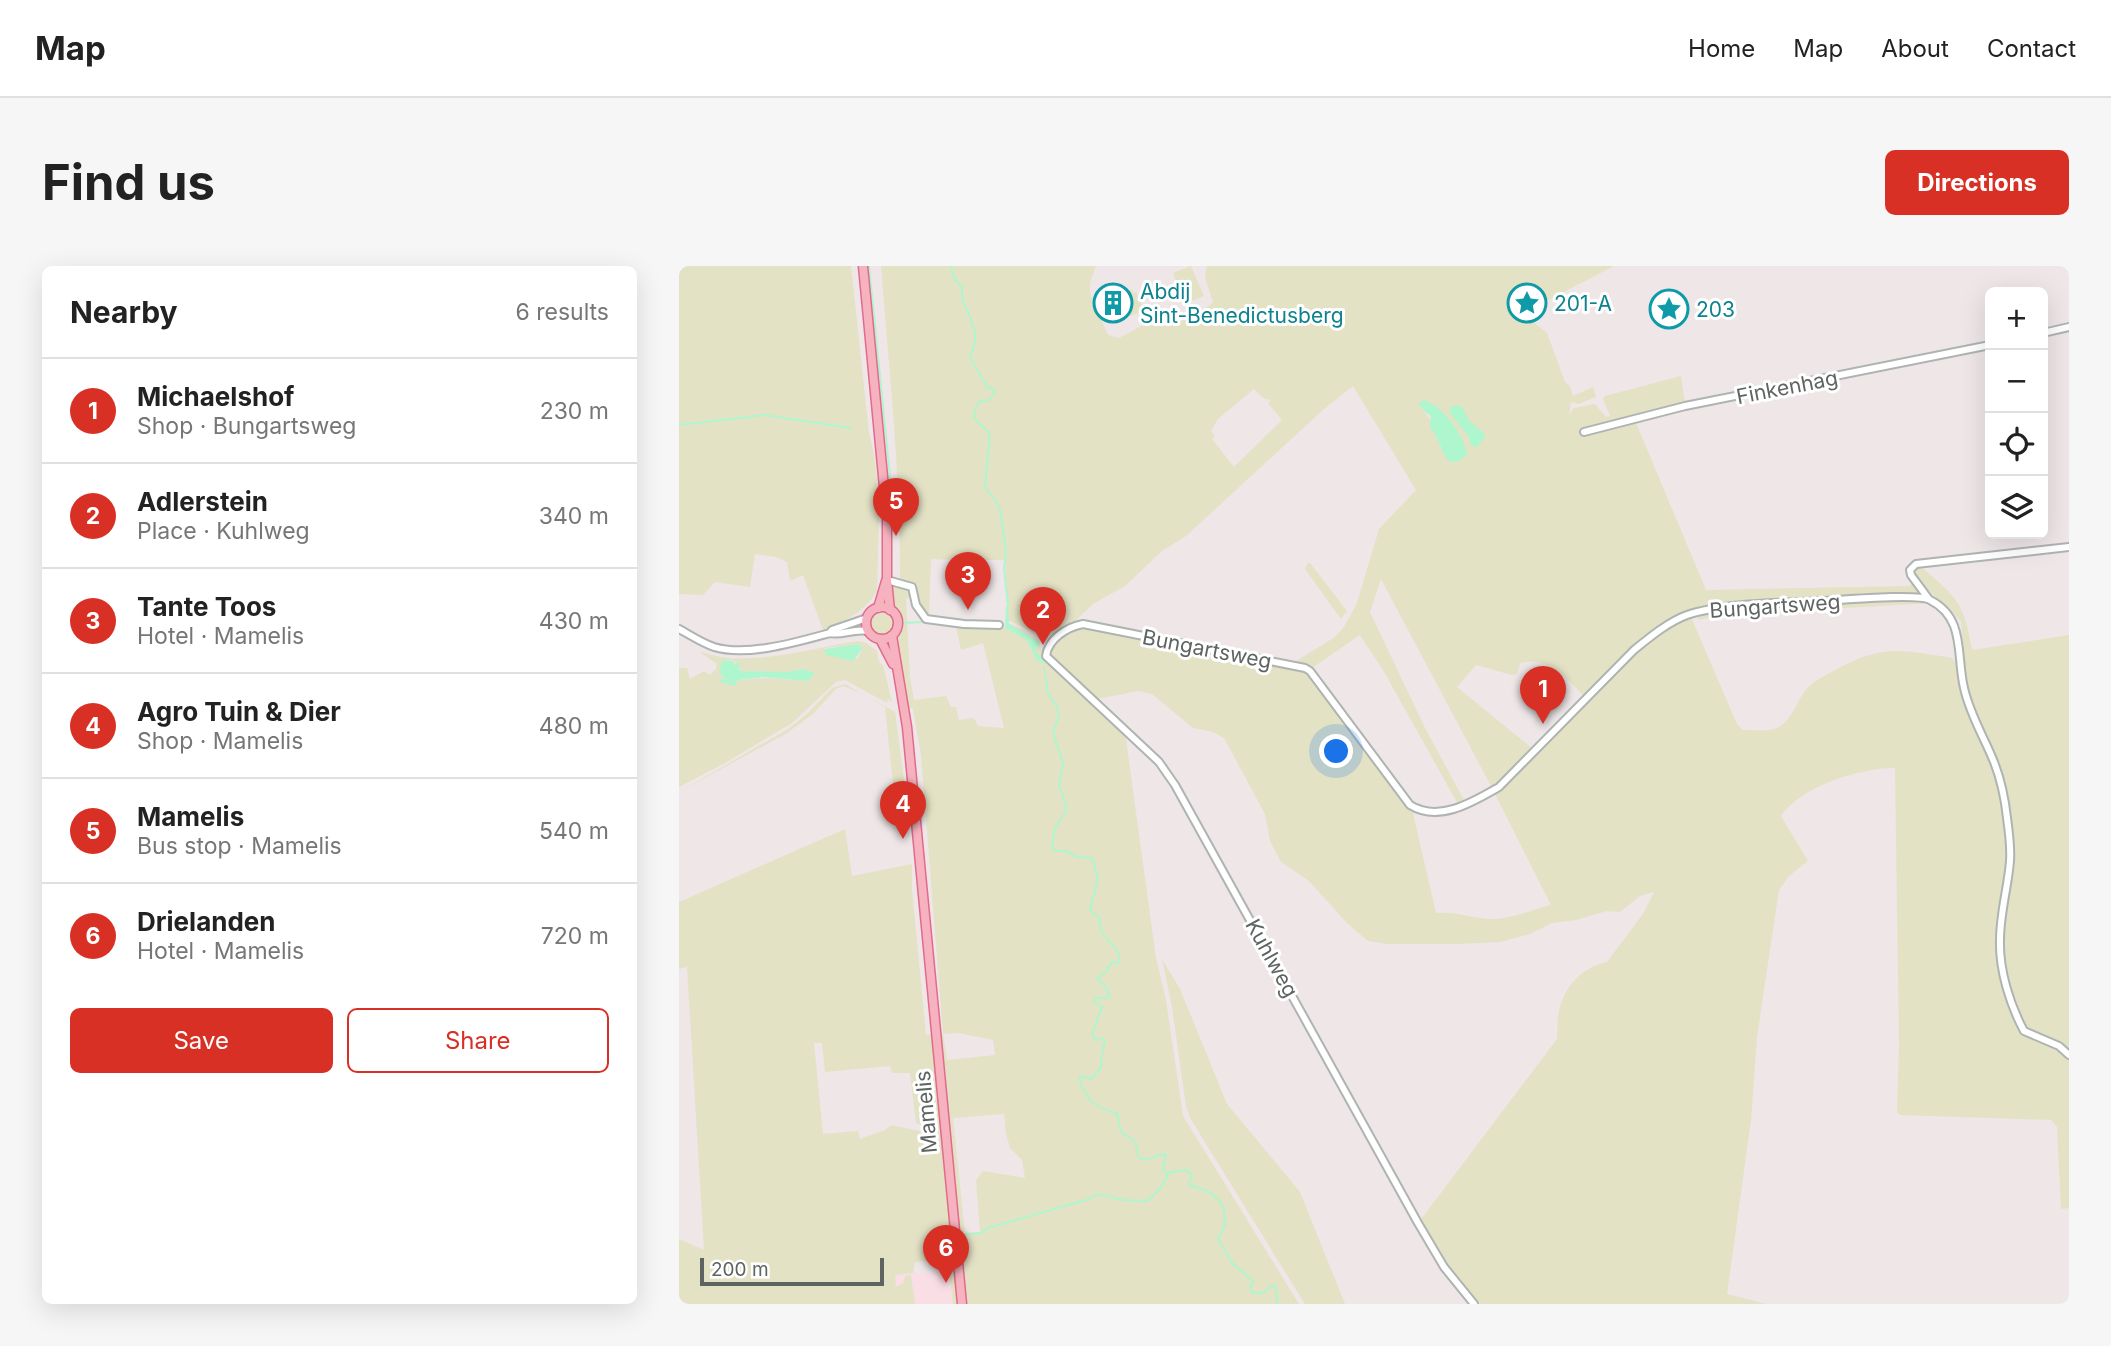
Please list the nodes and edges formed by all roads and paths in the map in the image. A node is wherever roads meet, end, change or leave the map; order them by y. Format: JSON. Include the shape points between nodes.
{"nodes":[{"id":1,"x":863,"y":266,"type":"edge"},
{"id":2,"x":2069,"y":327,"type":"edge"},
{"id":3,"x":2048,"y":332,"type":"edge"},
{"id":4,"x":1985,"y":346,"type":"edge"},
{"id":5,"x":1584,"y":432,"type":"dead end"},
{"id":6,"x":2069,"y":547,"type":"edge"},
{"id":7,"x":887,"y":580,"type":"junction"},
{"id":8,"x":1928,"y":598,"type":"junction"},
{"id":9,"x":878,"y":608,"type":"junction"},
{"id":10,"x":890,"y":610,"type":"junction"},
{"id":11,"x":867,"y":618,"type":"junction"},
{"id":12,"x":999,"y":625,"type":"dead end"},
{"id":13,"x":679,"y":629,"type":"edge"},
{"id":14,"x":868,"y":631,"type":"junction"},
{"id":15,"x":829,"y":633,"type":"junction"},
{"id":16,"x":892,"y":635,"type":"junction"},
{"id":17,"x":1054,"y":638,"type":"joint"},
{"id":18,"x":880,"y":639,"type":"junction"},
{"id":19,"x":895,"y":668,"type":"junction"},
{"id":20,"x":2069,"y":1055,"type":"edge"},
{"id":21,"x":962,"y":1304,"type":"edge"},
{"id":22,"x":1474,"y":1304,"type":"edge"}],
"edges":[{"from":1,"to":7,"type":"main road","via":[[888,527]]},
{"from":2,"to":3,"type":"street"},
{"from":4,"to":5,"type":"street","name":"Finkenhag","via":[[1685,406]]},
{"from":6,"to":8,"type":"street","via":[[1916,564],[1910,575]]},
{"from":7,"to":9,"type":"main road"},
{"from":7,"to":10,"type":"main road"},
{"from":7,"to":12,"type":"street","via":[[912,587],[916,605],[926,619]]},
{"from":8,"to":17,"type":"street","name":"Bungartsweg","via":[[1753,606],[1686,615],[1634,650],[1499,787],[1438,813],[1410,805],[1305,668],[1087,625]]},
{"from":8,"to":20,"type":"street","via":[[1957,627],[1965,692],[2002,788],[2010,863],[2000,939],[2008,989],[2024,1031]]},
{"from":9,"to":10,"type":"main road"},
{"from":9,"to":11,"type":"main road"},
{"from":10,"to":16,"type":"main road","via":[[897,623]]},
{"from":11,"to":14,"type":"main road"},
{"from":11,"to":15,"type":"street"},
{"from":13,"to":15,"type":"street","via":[[706,644],[732,649],[773,646]]},
{"from":14,"to":15,"type":"street"},
{"from":14,"to":18,"type":"main road"},
{"from":16,"to":18,"type":"main road"},
{"from":16,"to":19,"type":"main road","name":"Mamelis"},
{"from":17,"to":22,"type":"street","name":"Kuhlweg","via":[[1046,656],[1159,762],[1175,785],[1416,1219],[1444,1267]]},
{"from":18,"to":19,"type":"main road","name":"Mamelis"},
{"from":19,"to":21,"type":"main road","name":"Mamelis","via":[[907,727]]}]}
